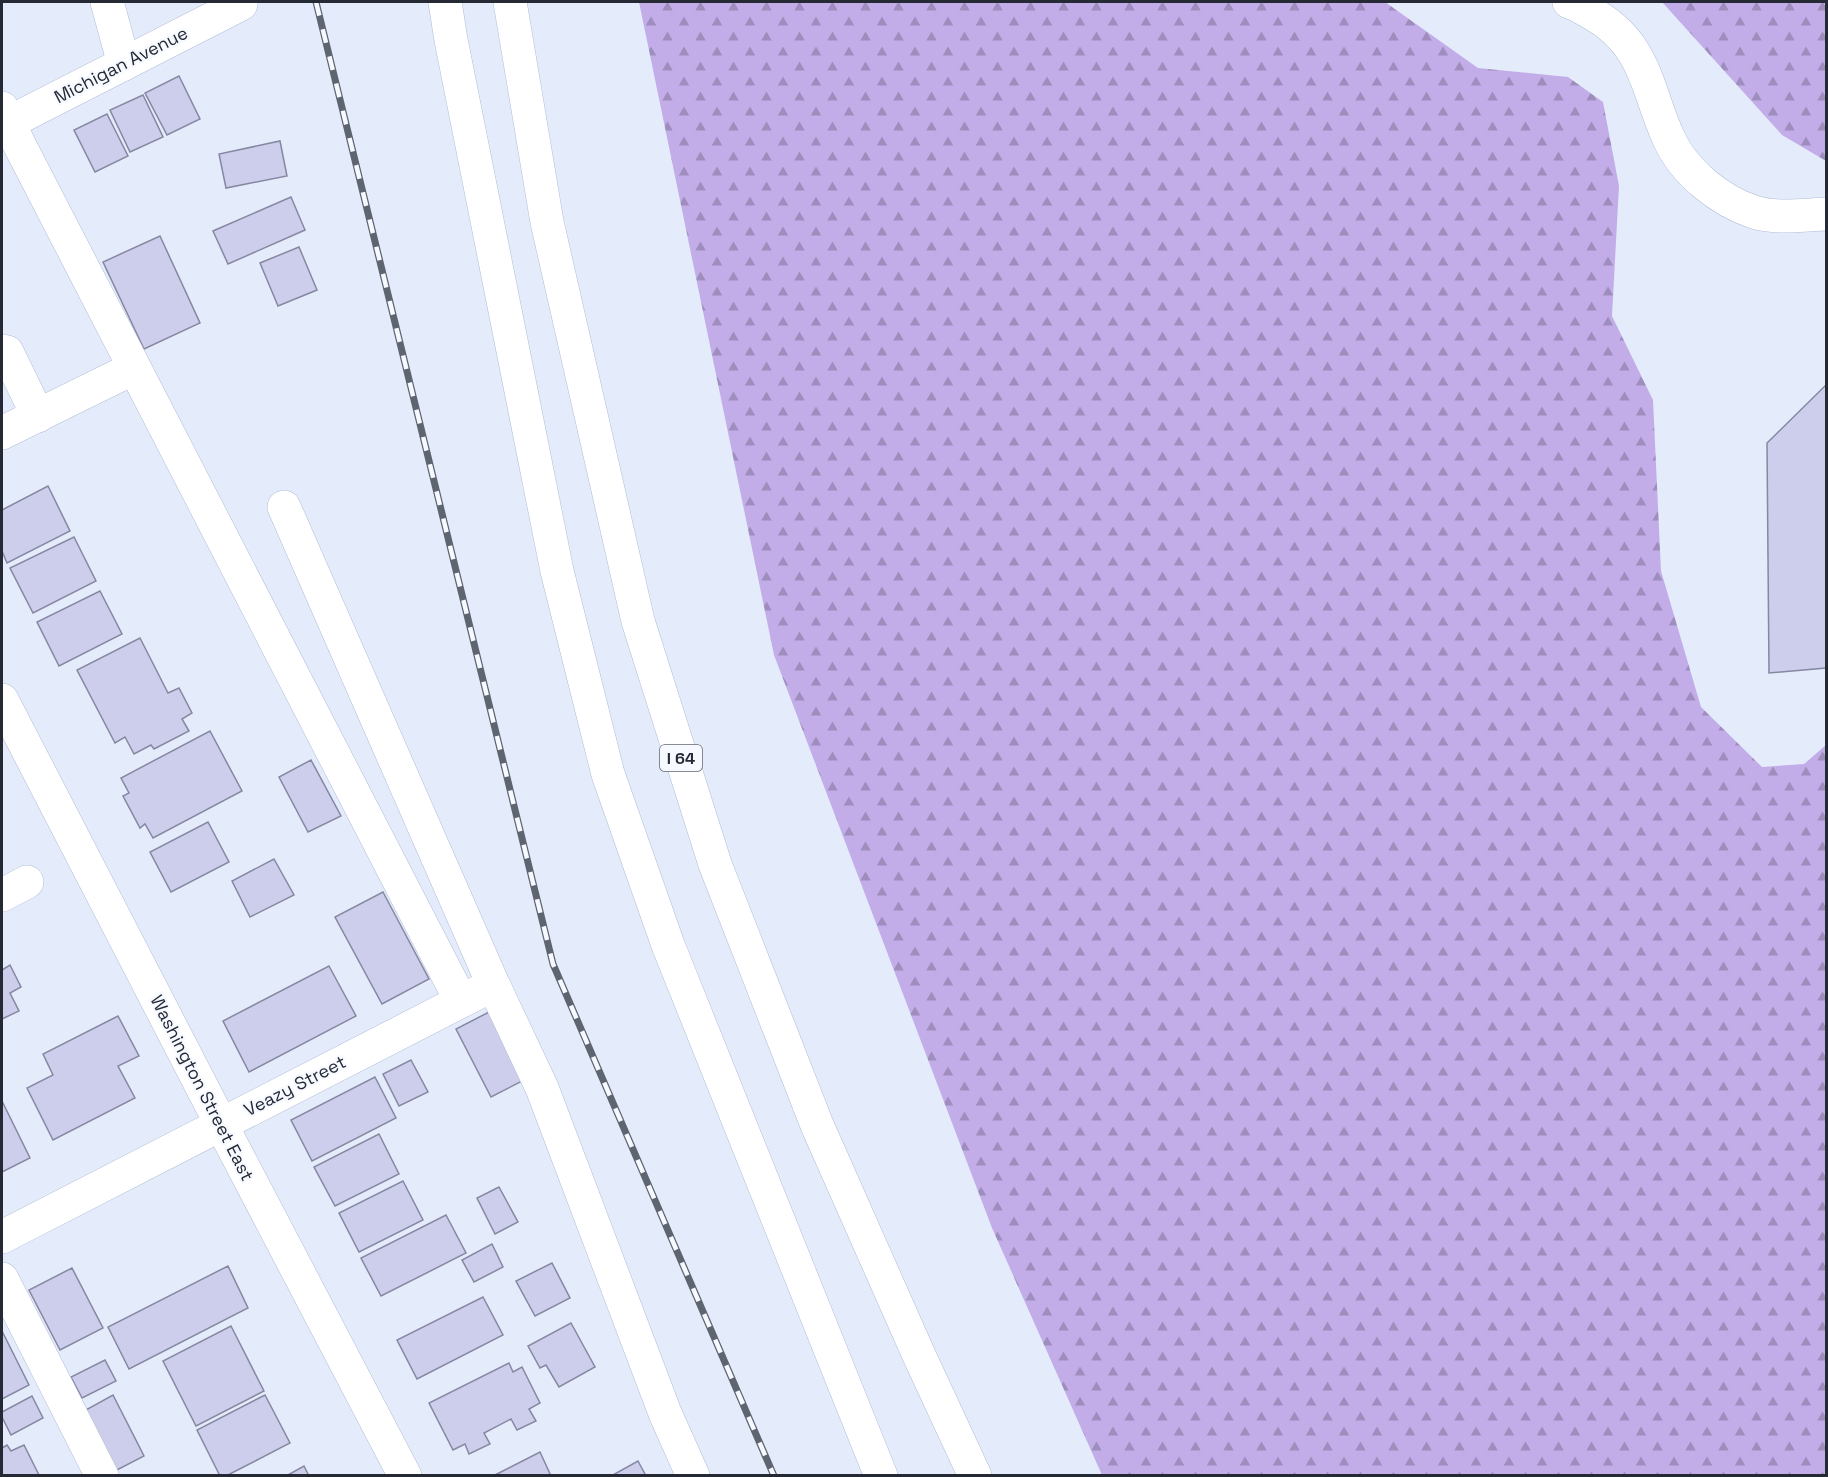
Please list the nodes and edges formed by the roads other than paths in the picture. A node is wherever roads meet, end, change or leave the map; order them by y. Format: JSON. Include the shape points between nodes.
{"nodes":[{"id":1,"x":107,"y":2,"type":"edge"},
{"id":2,"x":446,"y":2,"type":"edge"},
{"id":3,"x":510,"y":2,"type":"edge"},
{"id":4,"x":1569,"y":2,"type":"edge"},
{"id":5,"x":241,"y":4,"type":"dead end"},
{"id":6,"x":124,"y":64,"type":"junction"},
{"id":7,"x":4,"y":119,"type":"edge"},
{"id":8,"x":1827,"y":214,"type":"edge"},
{"id":9,"x":2,"y":351,"type":"edge"},
{"id":10,"x":134,"y":368,"type":"junction"},
{"id":11,"x":38,"y":416,"type":"junction"},
{"id":12,"x":2,"y":434,"type":"edge"},
{"id":13,"x":284,"y":507,"type":"dead end"},
{"id":14,"x":2,"y":700,"type":"edge"},
{"id":15,"x":493,"y":984,"type":"junction"},
{"id":16,"x":461,"y":1000,"type":"junction"},
{"id":17,"x":221,"y":1124,"type":"junction"},
{"id":18,"x":2,"y":1237,"type":"edge"},
{"id":19,"x":2,"y":1279,"type":"edge"},
{"id":20,"x":102,"y":1476,"type":"edge"},
{"id":21,"x":405,"y":1476,"type":"edge"},
{"id":22,"x":693,"y":1476,"type":"edge"},
{"id":23,"x":881,"y":1476,"type":"edge"},
{"id":24,"x":975,"y":1476,"type":"edge"}],
"edges":[{"from":1,"to":6,"type":"main road"},
{"from":2,"to":23,"type":"main road","via":[[556,571],[608,774],[668,945]]},
{"from":3,"to":24,"type":"main road","number":"I 64","via":[[547,222],[638,621],[719,875],[817,1125]]},
{"from":4,"to":8,"type":"main road","via":[[1607,22],[1623,36],[1638,59],[1670,141],[1692,172],[1718,195],[1754,212],[1787,216]]},
{"from":5,"to":6,"type":"main road","name":"Michigan Avenue"},
{"from":6,"to":7,"type":"main road","name":"Michigan Avenue"},
{"from":7,"to":10,"type":"main road"},
{"from":9,"to":11,"type":"main road","via":[[7,352]]},
{"from":10,"to":11,"type":"main road"},
{"from":10,"to":16,"type":"main road"},
{"from":11,"to":12,"type":"main road"},
{"from":13,"to":15,"type":"main road"},
{"from":14,"to":17,"type":"main road","name":"Washington Street East"},
{"from":15,"to":16,"type":"main road","name":"Veazy Street"},
{"from":15,"to":22,"type":"main road","via":[[542,1088],[665,1413]]},
{"from":16,"to":17,"type":"main road","name":"Veazy Street"},
{"from":17,"to":18,"type":"main road","name":"Veazy Street"},
{"from":17,"to":21,"type":"main road","name":"Washington Street East"},
{"from":19,"to":20,"type":"main road"}]}
